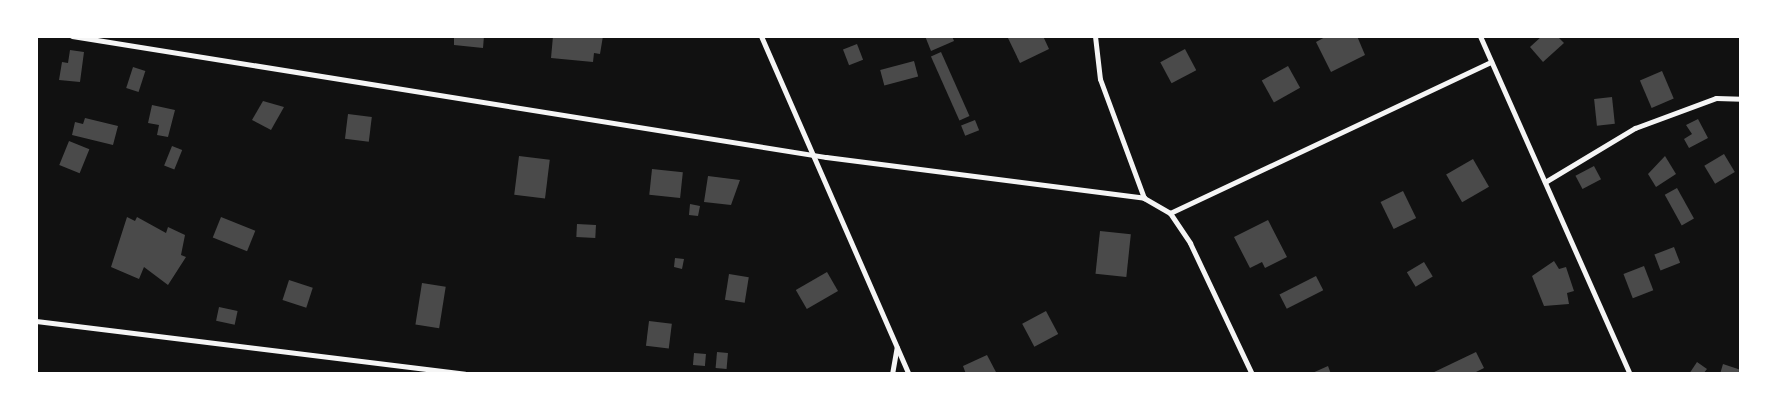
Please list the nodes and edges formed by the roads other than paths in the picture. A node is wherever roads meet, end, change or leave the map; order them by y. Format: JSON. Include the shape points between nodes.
{"nodes":[{"id":1,"x":72,"y":36,"type":"edge"},
{"id":2,"x":761,"y":36,"type":"edge"},
{"id":3,"x":1095,"y":36,"type":"edge"},
{"id":4,"x":1480,"y":36,"type":"edge"},
{"id":5,"x":1492,"y":62,"type":"junction"},
{"id":6,"x":1741,"y":99,"type":"edge"},
{"id":7,"x":812,"y":154,"type":"junction"},
{"id":8,"x":1545,"y":182,"type":"junction"},
{"id":9,"x":1144,"y":198,"type":"junction"},
{"id":10,"x":1170,"y":213,"type":"junction"},
{"id":11,"x":36,"y":321,"type":"edge"},
{"id":12,"x":897,"y":346,"type":"junction"},
{"id":13,"x":466,"y":374,"type":"edge"},
{"id":14,"x":892,"y":374,"type":"edge"},
{"id":15,"x":909,"y":374,"type":"edge"},
{"id":16,"x":1252,"y":374,"type":"edge"},
{"id":17,"x":1630,"y":374,"type":"edge"}],
"edges":[{"from":1,"to":7,"type":"street"},
{"from":2,"to":7,"type":"street"},
{"from":3,"to":9,"type":"street","via":[[1100,79]]},
{"from":4,"to":5,"type":"street"},
{"from":5,"to":8,"type":"street"},
{"from":5,"to":10,"type":"street"},
{"from":6,"to":8,"type":"street","via":[[1716,98],[1635,128]]},
{"from":7,"to":9,"type":"street"},
{"from":7,"to":12,"type":"street"},
{"from":8,"to":17,"type":"street"},
{"from":9,"to":10,"type":"street"},
{"from":10,"to":16,"type":"street","via":[[1190,243]]},
{"from":11,"to":13,"type":"street"},
{"from":12,"to":14,"type":"street"},
{"from":12,"to":15,"type":"street"}]}
